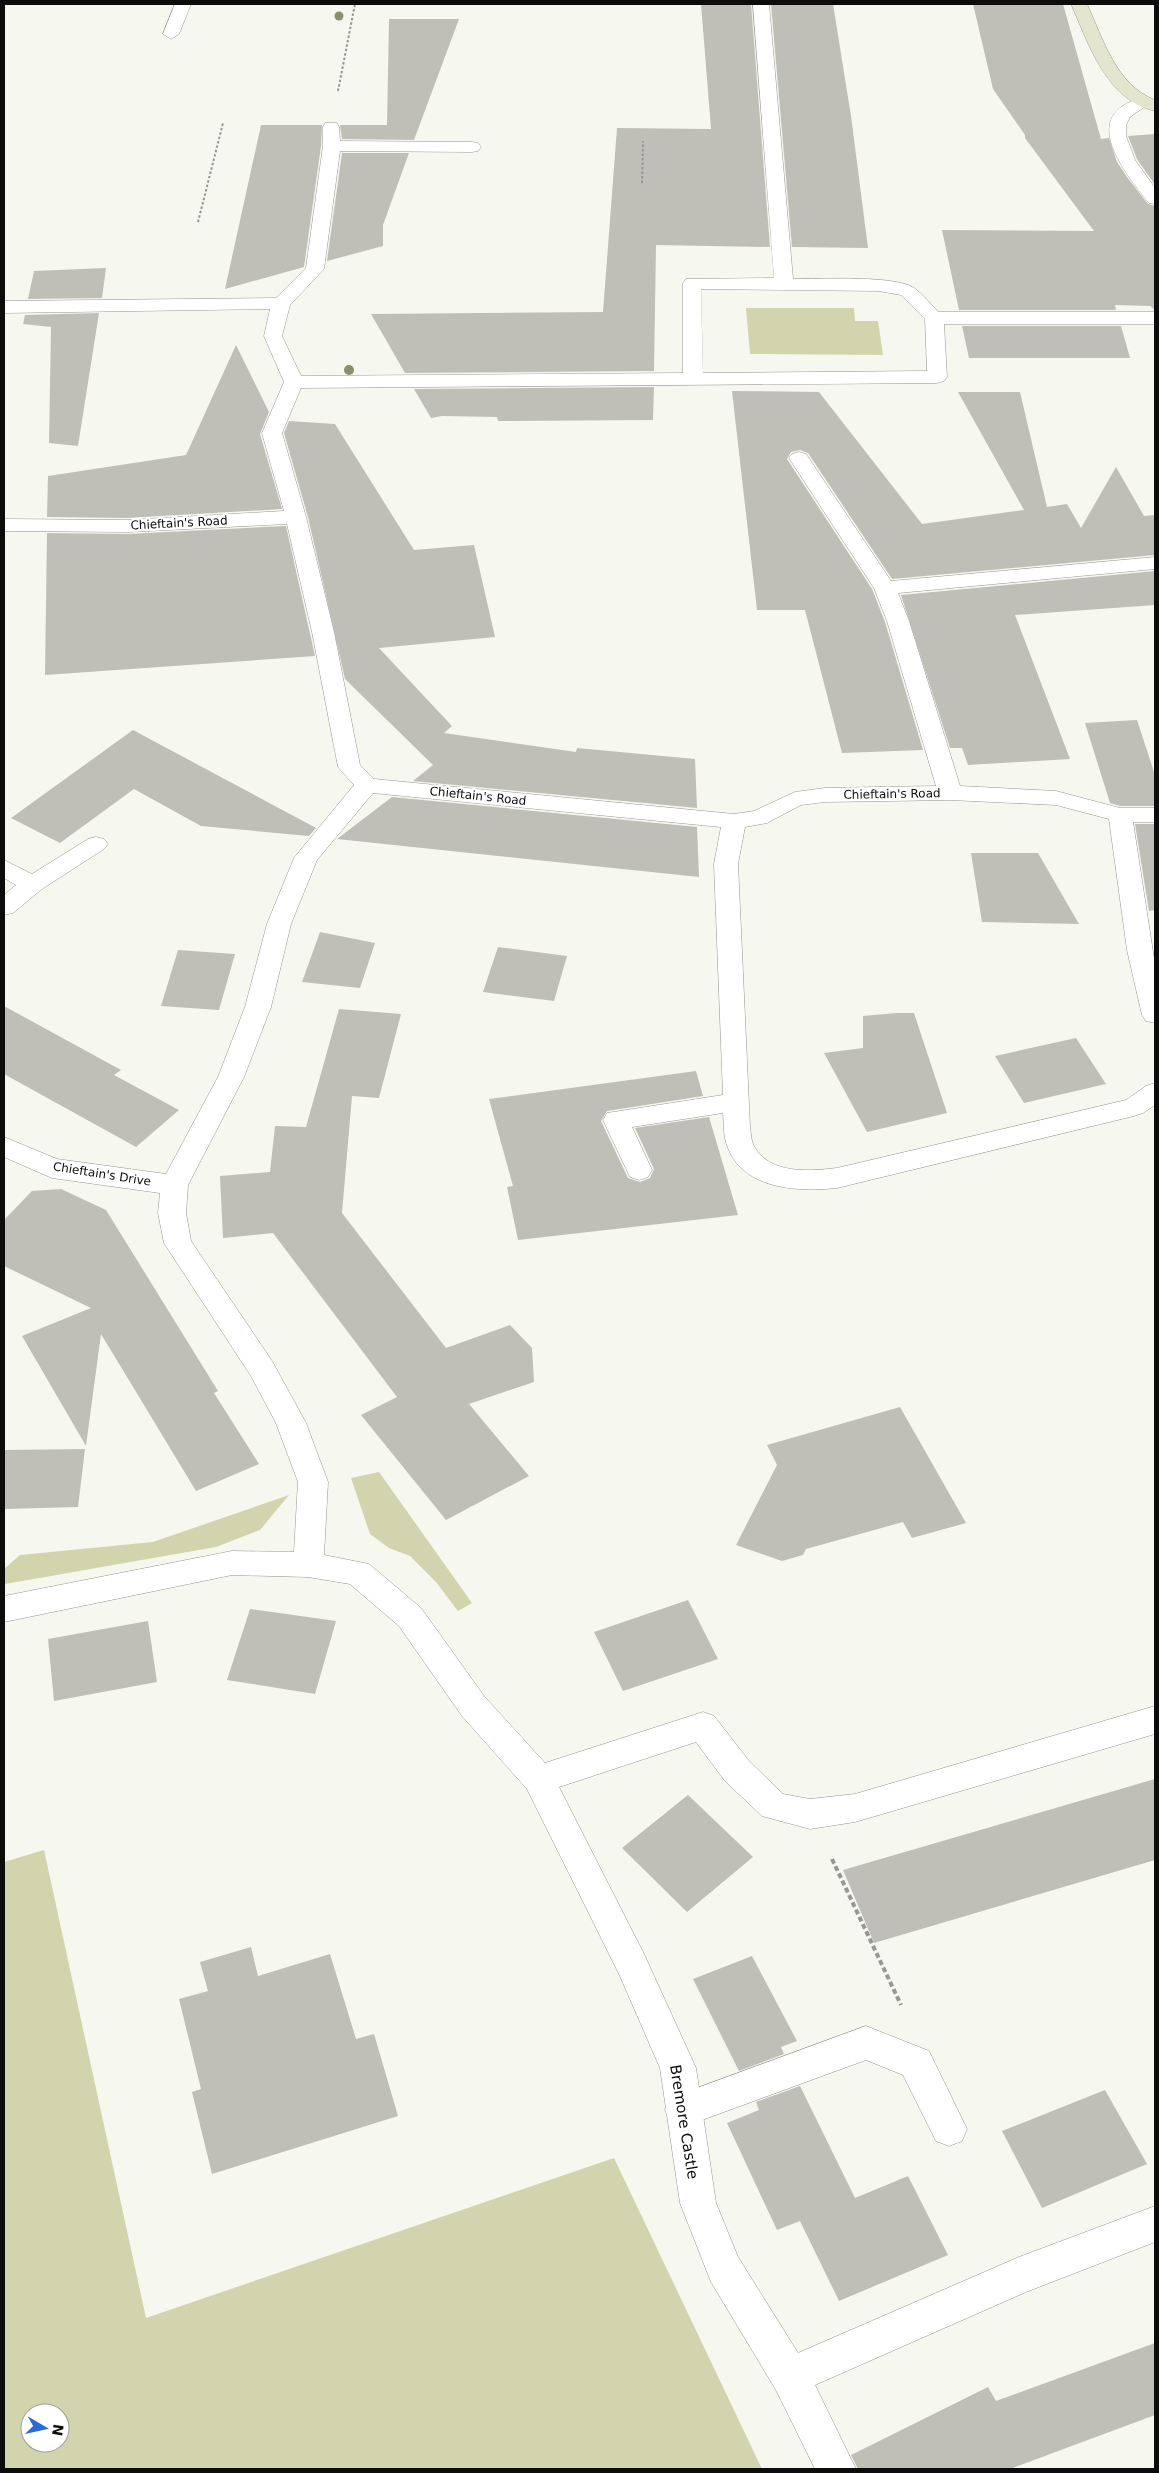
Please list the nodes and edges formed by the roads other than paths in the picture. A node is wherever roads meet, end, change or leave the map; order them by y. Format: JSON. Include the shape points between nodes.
{"nodes":[{"id":1,"x":183,"y":4,"type":"edge"},
{"id":2,"x":761,"y":4,"type":"edge"},
{"id":3,"x":1078,"y":4,"type":"edge"},
{"id":4,"x":171,"y":34,"type":"dead end"},
{"id":5,"x":1149,"y":104,"type":"edge"},
{"id":6,"x":331,"y":127,"type":"road end"},
{"id":7,"x":332,"y":146,"type":"junction"},
{"id":8,"x":472,"y":147,"type":"dead end"},
{"id":9,"x":1155,"y":199,"type":"edge"},
{"id":10,"x":784,"y":284,"type":"junction"},
{"id":11,"x":281,"y":302,"type":"junction"},
{"id":12,"x":4,"y":308,"type":"edge"},
{"id":13,"x":934,"y":318,"type":"junction"},
{"id":14,"x":1155,"y":318,"type":"edge"},
{"id":15,"x":693,"y":379,"type":"junction"},
{"id":16,"x":294,"y":382,"type":"junction"},
{"id":17,"x":799,"y":458,"type":"dead end"},
{"id":18,"x":296,"y":517,"type":"junction"},
{"id":19,"x":4,"y":525,"type":"edge"},
{"id":20,"x":1155,"y":563,"type":"edge"},
{"id":21,"x":885,"y":588,"type":"junction"},
{"id":22,"x":367,"y":785,"type":"junction"},
{"id":23,"x":950,"y":793,"type":"junction"},
{"id":24,"x":1120,"y":815,"type":"junction"},
{"id":25,"x":1155,"y":816,"type":"edge"},
{"id":26,"x":734,"y":821,"type":"junction"},
{"id":27,"x":96,"y":844,"type":"dead end"},
{"id":28,"x":4,"y":868,"type":"edge"},
{"id":29,"x":33,"y":884,"type":"junction"},
{"id":30,"x":4,"y":907,"type":"edge"},
{"id":31,"x":1155,"y":1015,"type":"edge"},
{"id":32,"x":1155,"y":1092,"type":"edge"},
{"id":33,"x":736,"y":1102,"type":"junction"},
{"id":34,"x":4,"y":1146,"type":"edge"},
{"id":35,"x":639,"y":1170,"type":"dead end"},
{"id":36,"x":174,"y":1185,"type":"junction"},
{"id":37,"x":308,"y":1565,"type":"junction"},
{"id":38,"x":4,"y":1608,"type":"edge"},
{"id":39,"x":1155,"y":1720,"type":"edge"},
{"id":40,"x":539,"y":1779,"type":"junction"},
{"id":41,"x":683,"y":2110,"type":"junction"},
{"id":42,"x":949,"y":2129,"type":"dead end"},
{"id":43,"x":1155,"y":2224,"type":"edge"},
{"id":44,"x":790,"y":2376,"type":"junction"},
{"id":45,"x":836,"y":2469,"type":"edge"}],
"edges":[{"from":1,"to":4,"type":"street"},
{"from":2,"to":10,"type":"street"},
{"from":3,"to":5,"type":"street","via":[[1110,66],[1129,92]]},
{"from":5,"to":9,"type":"street","via":[[1123,114],[1118,124],[1119,145],[1127,164]]},
{"from":6,"to":7,"type":"street"},
{"from":7,"to":8,"type":"street"},
{"from":7,"to":11,"type":"street","via":[[315,270]]},
{"from":10,"to":13,"type":"street","via":[[879,285],[898,289],[907,292]]},
{"from":10,"to":15,"type":"street","via":[[692,283]]},
{"from":11,"to":12,"type":"street"},
{"from":11,"to":16,"type":"street","via":[[273,336]]},
{"from":13,"to":14,"type":"street"},
{"from":13,"to":15,"type":"street","via":[[937,377]]},
{"from":15,"to":16,"type":"street"},
{"from":16,"to":18,"type":"street","via":[[272,433]]},
{"from":17,"to":21,"type":"street"},
{"from":18,"to":19,"type":"street","name":"Chieftain's Road","via":[[127,526]]},
{"from":18,"to":22,"type":"street","via":[[323,632],[349,767]]},
{"from":20,"to":21,"type":"street"},
{"from":21,"to":23,"type":"street"},
{"from":22,"to":26,"type":"street","name":"Chieftain's Road"},
{"from":22,"to":36,"type":"street","via":[[306,858],[279,924],[258,1007],[231,1077]]},
{"from":23,"to":24,"type":"street","name":"Chieftain's Road","via":[[1056,798]]},
{"from":23,"to":26,"type":"street","name":"Chieftain's Road","via":[[826,795],[795,799],[759,818]]},
{"from":24,"to":25,"type":"street","name":"Chieftain's Road"},
{"from":24,"to":31,"type":"street","via":[[1139,950]]},
{"from":26,"to":33,"type":"street","via":[[726,864]]},
{"from":27,"to":29,"type":"street"},
{"from":28,"to":29,"type":"street"},
{"from":29,"to":30,"type":"street"},
{"from":32,"to":33,"type":"street","via":[[1134,1107],[837,1178],[810,1181],[762,1171],[742,1152]]},
{"from":33,"to":35,"type":"street","via":[[616,1120]]},
{"from":34,"to":36,"type":"street","name":"Chieftain's Drive","via":[[52,1168]]},
{"from":36,"to":37,"type":"street","via":[[172,1213],[178,1243],[262,1369],[291,1423],[313,1482]]},
{"from":37,"to":38,"type":"street","name":"Bremore Castle","via":[[232,1564]]},
{"from":37,"to":40,"type":"street","name":"Bremore Castle","via":[[358,1573],[396,1604],[410,1617],[473,1706]]},
{"from":39,"to":40,"type":"street","via":[[856,1808],[810,1814],[774,1806],[737,1771],[703,1726]]},
{"from":40,"to":41,"type":"street","name":"Bremore Castle","via":[[632,1965],[678,2068]]},
{"from":41,"to":42,"type":"street","via":[[866,2044],[916,2063]]},
{"from":41,"to":44,"type":"street","name":"Bremore Castle","via":[[698,2203],[724,2269]]},
{"from":43,"to":44,"type":"street","via":[[1019,2276]]},
{"from":44,"to":45,"type":"street","name":"Bremore Castle"}]}
